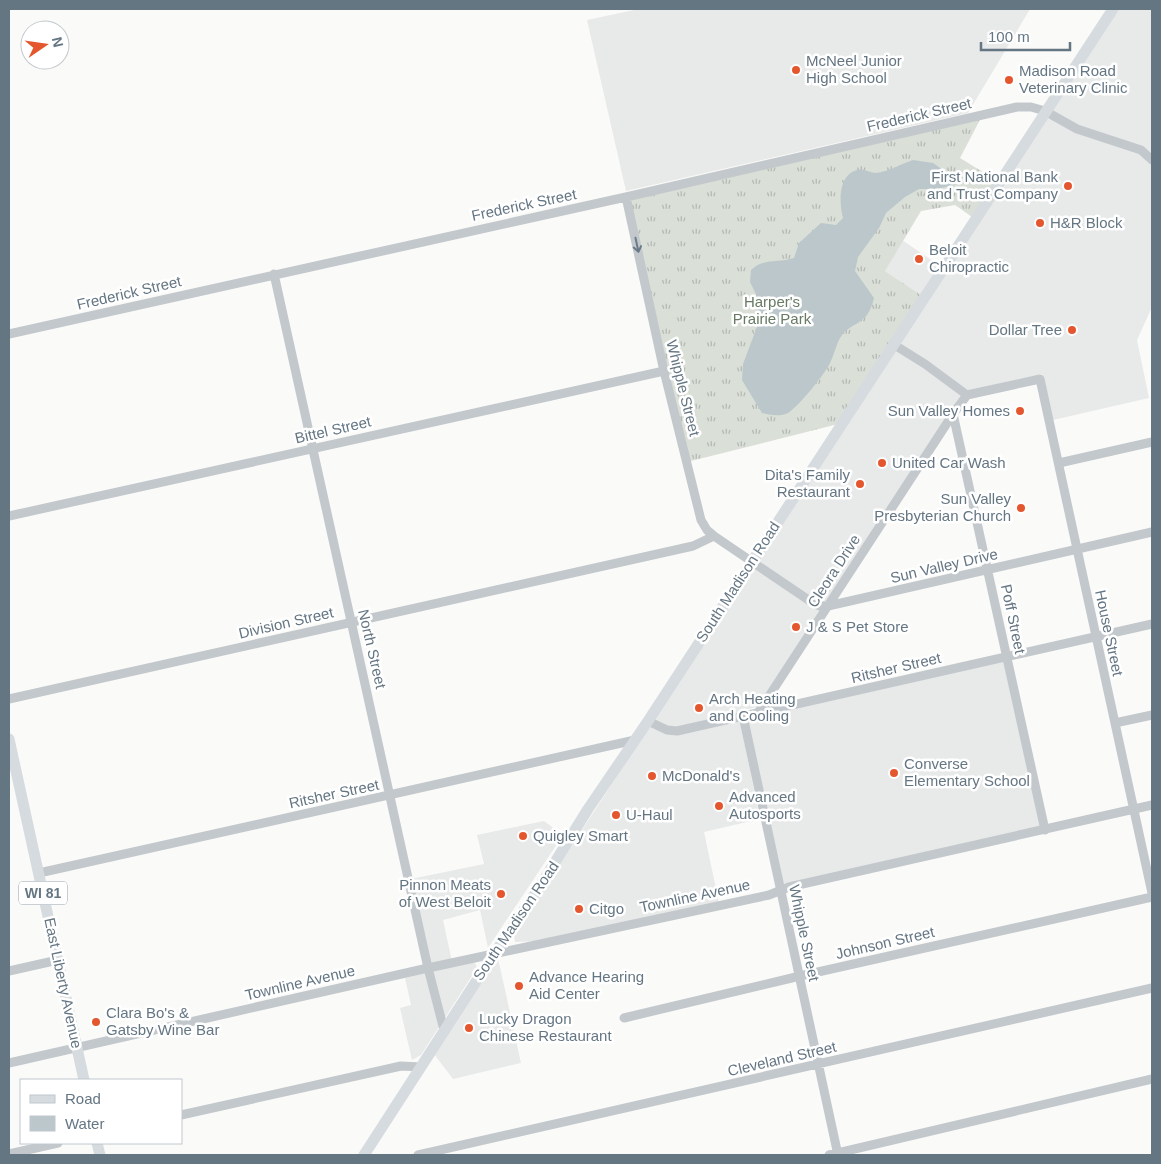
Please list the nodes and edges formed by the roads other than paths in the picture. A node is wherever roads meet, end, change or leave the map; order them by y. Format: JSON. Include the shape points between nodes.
{"nodes":[{"id":1,"x":1112,"y":9,"type":"edge"},
{"id":2,"x":1045,"y":111,"type":"junction"},
{"id":3,"x":1152,"y":160,"type":"edge"},
{"id":4,"x":626,"y":197,"type":"junction"},
{"id":5,"x":274,"y":274,"type":"junction"},
{"id":6,"x":9,"y":334,"type":"edge"},
{"id":7,"x":894,"y":344,"type":"junction"},
{"id":8,"x":664,"y":371,"type":"junction"},
{"id":9,"x":967,"y":395,"type":"junction"},
{"id":10,"x":953,"y":414,"type":"junction"},
{"id":11,"x":1152,"y":442,"type":"edge"},
{"id":12,"x":312,"y":448,"type":"junction"},
{"id":13,"x":1059,"y":463,"type":"junction"},
{"id":14,"x":9,"y":516,"type":"edge"},
{"id":15,"x":1152,"y":532,"type":"edge"},
{"id":16,"x":714,"y":536,"type":"junction"},
{"id":17,"x":1077,"y":549,"type":"junction"},
{"id":18,"x":752,"y":561,"type":"junction"},
{"id":19,"x":988,"y":570,"type":"junction"},
{"id":20,"x":828,"y":606,"type":"junction"},
{"id":21,"x":352,"y":622,"type":"junction"},
{"id":22,"x":1152,"y":624,"type":"edge"},
{"id":23,"x":1096,"y":636,"type":"junction"},
{"id":24,"x":1007,"y":657,"type":"junction"},
{"id":25,"x":9,"y":699,"type":"edge"},
{"id":26,"x":758,"y":713,"type":"junction"},
{"id":27,"x":1152,"y":715,"type":"edge"},
{"id":28,"x":743,"y":716,"type":"junction"},
{"id":29,"x":648,"y":721,"type":"junction"},
{"id":30,"x":1115,"y":723,"type":"junction"},
{"id":31,"x":9,"y":739,"type":"edge"},
{"id":32,"x":635,"y":740,"type":"junction"},
{"id":33,"x":390,"y":796,"type":"junction"},
{"id":34,"x":1152,"y":805,"type":"edge"},
{"id":35,"x":1134,"y":809,"type":"junction"},
{"id":36,"x":1044,"y":830,"type":"junction"},
{"id":37,"x":39,"y":873,"type":"junction"},
{"id":38,"x":780,"y":890,"type":"junction"},
{"id":39,"x":1152,"y":893,"type":"edge"},
{"id":40,"x":1152,"y":897,"type":"edge"},
{"id":41,"x":495,"y":954,"type":"junction"},
{"id":42,"x":58,"y":960,"type":"junction"},
{"id":43,"x":428,"y":968,"type":"junction"},
{"id":44,"x":9,"y":971,"type":"edge"},
{"id":45,"x":800,"y":976,"type":"junction"},
{"id":46,"x":1152,"y":988,"type":"edge"},
{"id":47,"x":624,"y":1018,"type":"dead end"},
{"id":48,"x":444,"y":1030,"type":"junction"},
{"id":49,"x":77,"y":1047,"type":"junction"},
{"id":50,"x":9,"y":1063,"type":"edge"},
{"id":51,"x":819,"y":1065,"type":"junction"},
{"id":52,"x":421,"y":1067,"type":"junction"},
{"id":53,"x":84,"y":1079,"type":"edge"},
{"id":54,"x":1152,"y":1079,"type":"edge"},
{"id":55,"x":182,"y":1115,"type":"edge"},
{"id":56,"x":54,"y":1144,"type":"edge"},
{"id":57,"x":9,"y":1154,"type":"edge"},
{"id":58,"x":364,"y":1155,"type":"edge"},
{"id":59,"x":418,"y":1155,"type":"edge"},
{"id":60,"x":834,"y":1155,"type":"edge"}],
"edges":[{"from":1,"to":2,"type":"main road","name":"South Madison Road"},
{"from":2,"to":3,"type":"street","name":"Frederick Street","via":[[1077,129],[1141,150]]},
{"from":2,"to":4,"type":"street","name":"Frederick Street","via":[[1026,106],[1006,109]]},
{"from":2,"to":7,"type":"main road","name":"South Madison Road"},
{"from":4,"to":5,"type":"street","name":"Frederick Street"},
{"from":4,"to":8,"type":"street","name":"Whipple Street","one_way":true},
{"from":5,"to":6,"type":"street","name":"Frederick Street"},
{"from":5,"to":12,"type":"street","name":"North Street"},
{"from":7,"to":9,"type":"street"},
{"from":7,"to":18,"type":"main road","name":"South Madison Road"},
{"from":8,"to":12,"type":"street","name":"Bittel Street"},
{"from":8,"to":16,"type":"street","name":"Whipple Street","via":[[701,520]]},
{"from":9,"to":10,"type":"street","name":"Cleora Drive"},
{"from":9,"to":13,"type":"street","name":"House Street","via":[[1040,379]]},
{"from":10,"to":19,"type":"street","name":"Poff Street"},
{"from":10,"to":20,"type":"street","name":"Cleora Drive"},
{"from":11,"to":13,"type":"street"},
{"from":12,"to":14,"type":"street","name":"Bittel Street"},
{"from":12,"to":21,"type":"street","name":"North Street"},
{"from":13,"to":17,"type":"street","name":"House Street"},
{"from":15,"to":17,"type":"street","name":"Sun Valley Drive"},
{"from":16,"to":18,"type":"street","name":"Whipple Street"},
{"from":16,"to":21,"type":"street","name":"Division Street","via":[[693,546]]},
{"from":17,"to":19,"type":"street","name":"Sun Valley Drive"},
{"from":17,"to":23,"type":"street","name":"House Street"},
{"from":18,"to":20,"type":"street","via":[[813,603]]},
{"from":18,"to":29,"type":"main road","name":"South Madison Road"},
{"from":19,"to":20,"type":"street","name":"Sun Valley Drive"},
{"from":19,"to":24,"type":"street","name":"Poff Street"},
{"from":20,"to":26,"type":"street","name":"Cleora Drive"},
{"from":21,"to":25,"type":"street","name":"Division Street"},
{"from":21,"to":33,"type":"street","name":"North Street"},
{"from":22,"to":23,"type":"street","name":"Ritsher Street"},
{"from":23,"to":24,"type":"street","name":"Ritsher Street"},
{"from":23,"to":30,"type":"street","name":"House Street"},
{"from":24,"to":26,"type":"street","name":"Ritsher Street"},
{"from":24,"to":36,"type":"street","name":"Poff Street"},
{"from":26,"to":28,"type":"street","name":"Ritsher Street"},
{"from":27,"to":30,"type":"street"},
{"from":28,"to":29,"type":"street","name":"Ritsher Street","via":[[677,731],[666,730]]},
{"from":28,"to":38,"type":"street","name":"Whipple Street"},
{"from":29,"to":32,"type":"main road","name":"South Madison Road"},
{"from":30,"to":35,"type":"street","name":"House Street"},
{"from":31,"to":37,"type":"main road","name":"East Liberty Avenue","number":"WI 81"},
{"from":32,"to":33,"type":"street","name":"Ritsher Street"},
{"from":32,"to":41,"type":"main road","name":"South Madison Road"},
{"from":33,"to":37,"type":"street","name":"Ritsher Street"},
{"from":33,"to":43,"type":"street","name":"North Street"},
{"from":34,"to":35,"type":"street","name":"Townline Avenue"},
{"from":35,"to":36,"type":"street","name":"Townline Avenue"},
{"from":35,"to":39,"type":"street","name":"House Street"},
{"from":36,"to":38,"type":"street","name":"Townline Avenue"},
{"from":37,"to":42,"type":"main road","name":"East Liberty Avenue","number":"WI 81"},
{"from":38,"to":41,"type":"street","name":"Townline Avenue"},
{"from":38,"to":45,"type":"street","name":"Whipple Street"},
{"from":40,"to":45,"type":"street","name":"Johnson Street"},
{"from":41,"to":43,"type":"street","name":"Townline Avenue"},
{"from":41,"to":48,"type":"main road","name":"South Madison Road"},
{"from":42,"to":44,"type":"street"},
{"from":42,"to":49,"type":"main road","name":"East Liberty Avenue","number":"WI 81"},
{"from":43,"to":48,"type":"street","name":"North Street"},
{"from":43,"to":49,"type":"street","name":"Townline Avenue"},
{"from":45,"to":47,"type":"street","name":"Johnson Street"},
{"from":45,"to":51,"type":"street","name":"Whipple Street"},
{"from":46,"to":51,"type":"street","name":"Cleveland Street"},
{"from":48,"to":52,"type":"main road","name":"South Madison Road"},
{"from":49,"to":50,"type":"street","name":"Townline Avenue"},
{"from":49,"to":53,"type":"main road","name":"East Liberty Avenue","number":"WI 81"},
{"from":51,"to":59,"type":"street","name":"Cleveland Street"},
{"from":51,"to":60,"type":"street","name":"Whipple Street"},
{"from":52,"to":55,"type":"street","via":[[395,1067]]},
{"from":52,"to":58,"type":"main road","name":"South Madison Road"},
{"from":54,"to":60,"type":"street"},
{"from":56,"to":57,"type":"street"}]}
